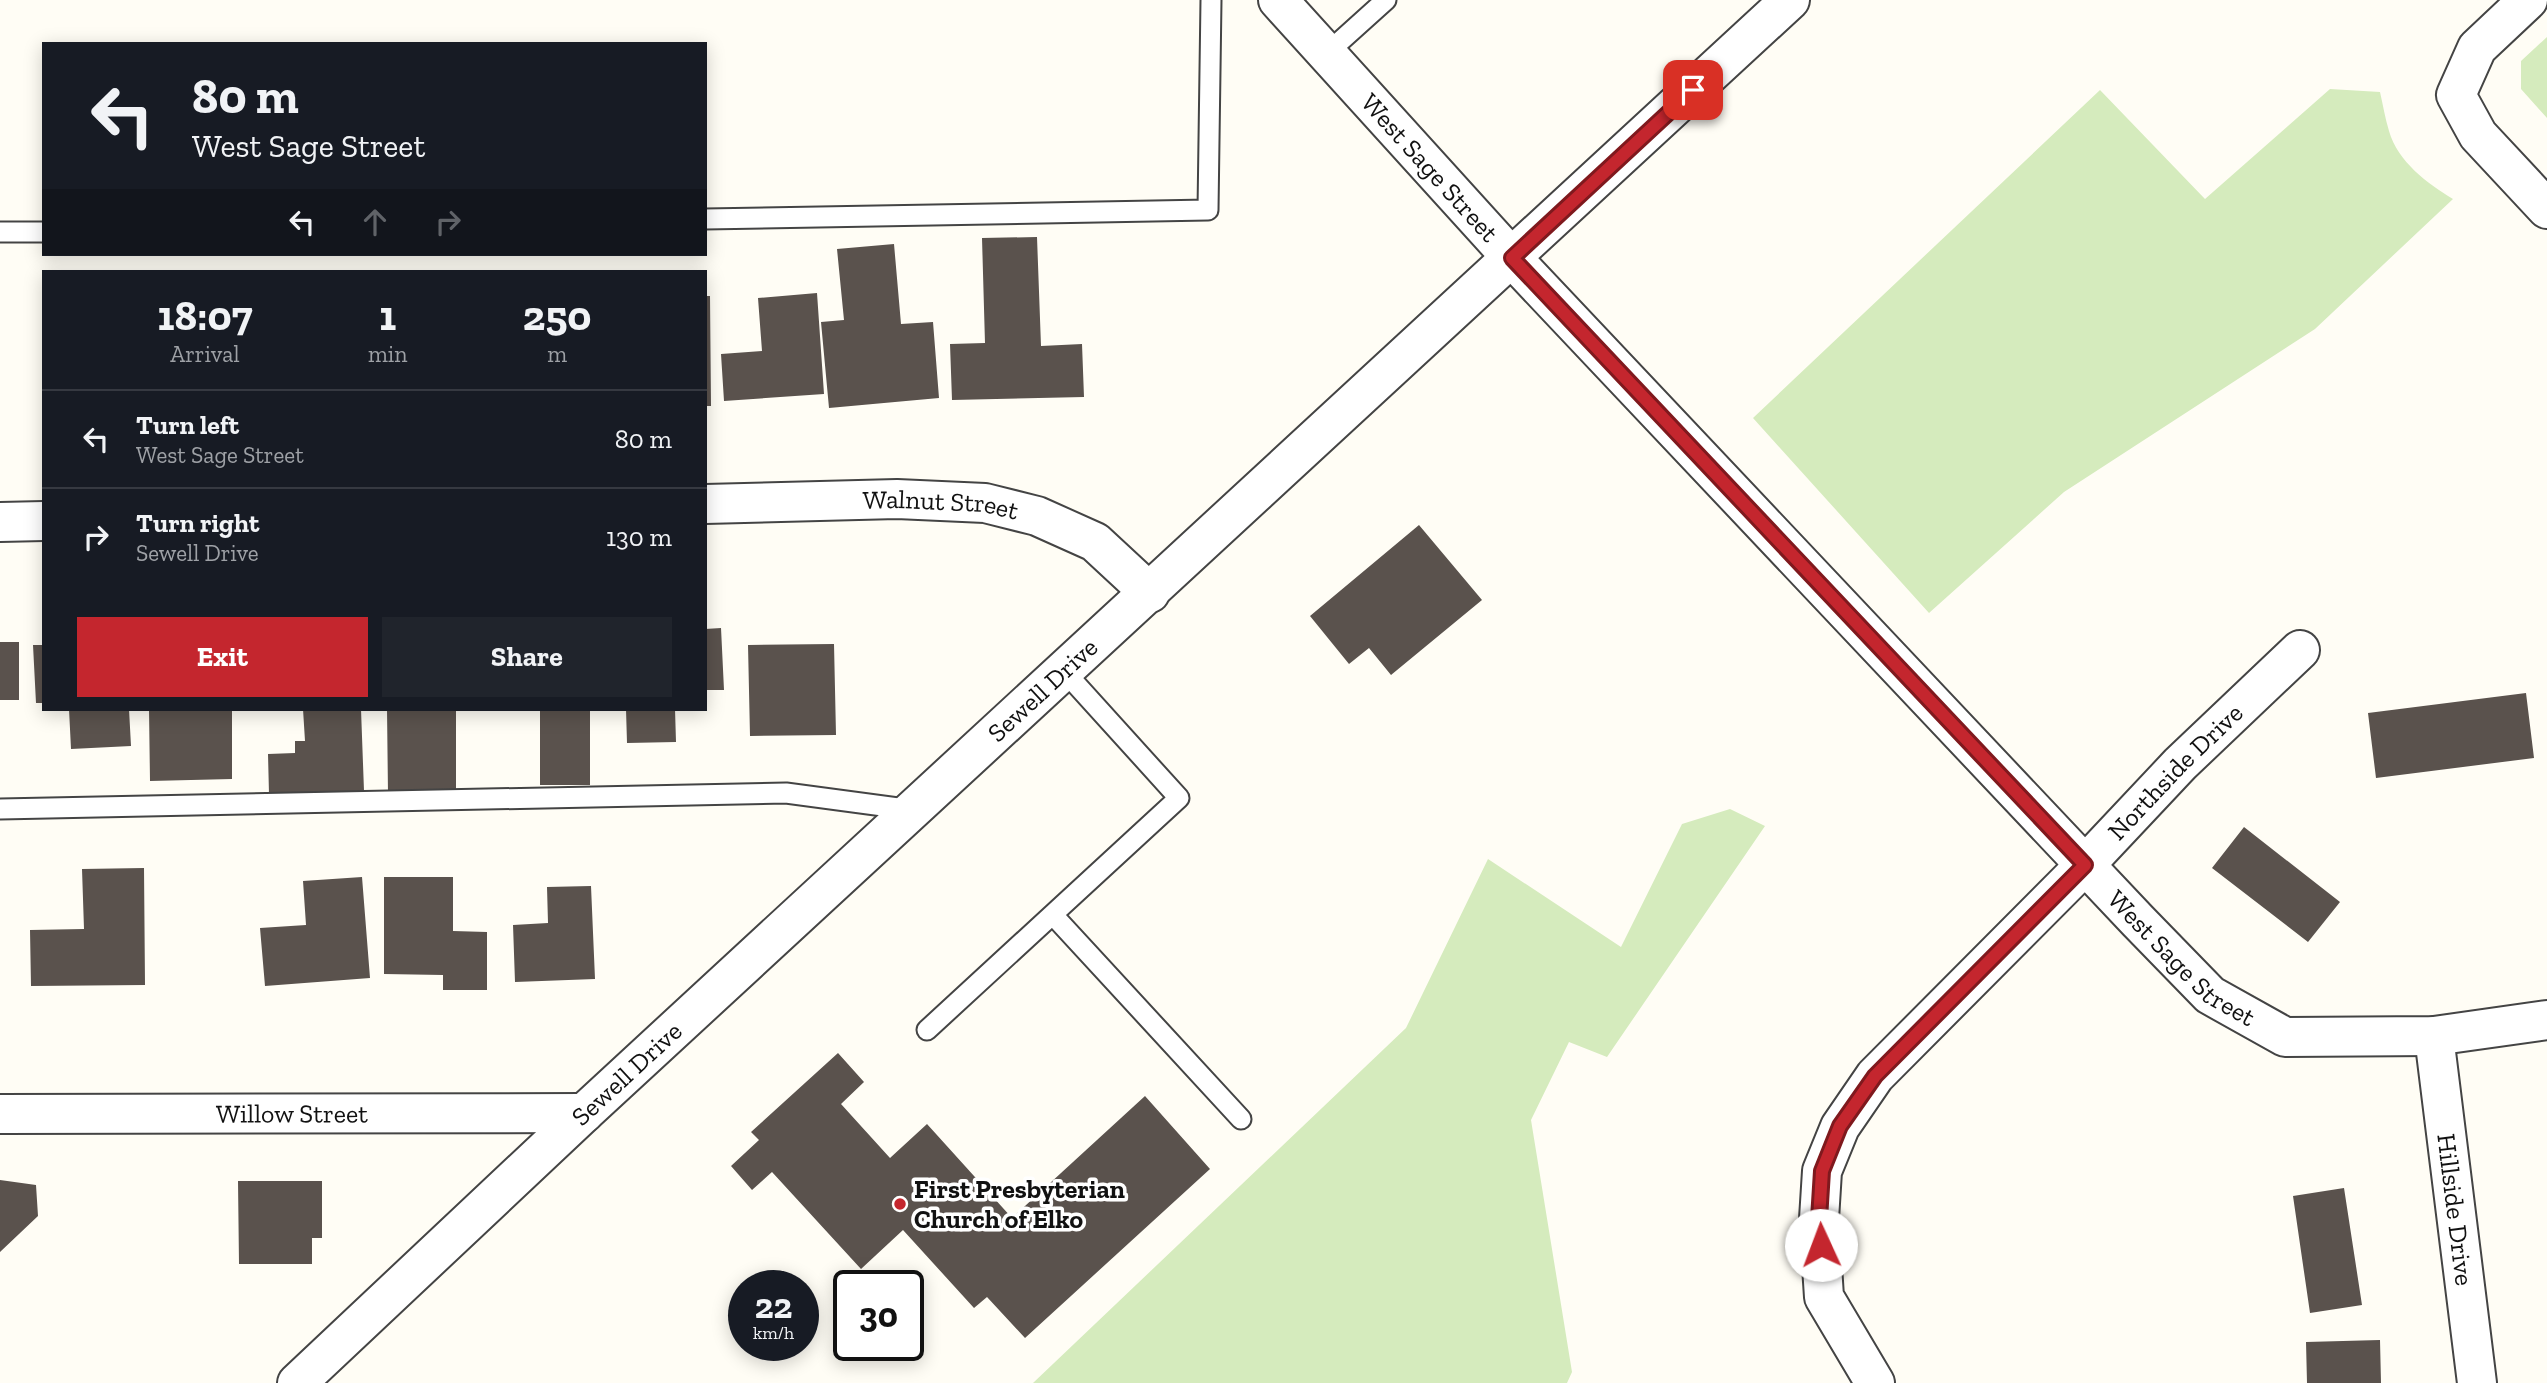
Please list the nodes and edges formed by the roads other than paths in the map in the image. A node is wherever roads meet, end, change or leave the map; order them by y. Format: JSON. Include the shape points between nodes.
{"nodes":[{"id":1,"x":1211,"y":0,"type":"edge"},
{"id":2,"x":1278,"y":0,"type":"edge"},
{"id":3,"x":1386,"y":0,"type":"edge"},
{"id":4,"x":1790,"y":0,"type":"edge"},
{"id":5,"x":2528,"y":0,"type":"edge"},
{"id":6,"x":1326,"y":54,"type":"junction"},
{"id":7,"x":2547,"y":209,"type":"edge"},
{"id":8,"x":707,"y":219,"type":"edge"},
{"id":9,"x":0,"y":232,"type":"edge"},
{"id":10,"x":42,"y":232,"type":"edge"},
{"id":11,"x":1512,"y":258,"type":"junction"},
{"id":12,"x":707,"y":504,"type":"edge"},
{"id":13,"x":42,"y":521,"type":"edge"},
{"id":14,"x":0,"y":522,"type":"edge"},
{"id":15,"x":1150,"y":593,"type":"junction"},
{"id":16,"x":2300,"y":650,"type":"dead end"},
{"id":17,"x":1064,"y":671,"type":"junction"},
{"id":18,"x":0,"y":809,"type":"edge"},
{"id":19,"x":914,"y":810,"type":"junction"},
{"id":20,"x":2085,"y":865,"type":"junction"},
{"id":21,"x":1053,"y":915,"type":"junction"},
{"id":22,"x":2547,"y":1020,"type":"edge"},
{"id":23,"x":927,"y":1030,"type":"dead end"},
{"id":24,"x":2434,"y":1036,"type":"junction"},
{"id":25,"x":584,"y":1113,"type":"junction"},
{"id":26,"x":0,"y":1114,"type":"edge"},
{"id":27,"x":1241,"y":1119,"type":"dead end"},
{"id":28,"x":297,"y":1383,"type":"edge"},
{"id":29,"x":1875,"y":1383,"type":"edge"},
{"id":30,"x":2477,"y":1383,"type":"edge"}],
"edges":[{"from":1,"to":8,"type":"lane","via":[[1208,210]]},
{"from":2,"to":6,"type":"street","name":"West Sage Street"},
{"from":3,"to":6,"type":"lane"},
{"from":4,"to":11,"type":"street","name":"Sewell Drive"},
{"from":5,"to":7,"type":"street","via":[[2477,48],[2456,95],[2478,135]]},
{"from":6,"to":11,"type":"street","name":"West Sage Street"},
{"from":9,"to":10,"type":"lane"},
{"from":11,"to":15,"type":"street","name":"Sewell Drive"},
{"from":11,"to":20,"type":"street","name":"West Sage Street"},
{"from":12,"to":15,"type":"street","name":"Walnut Street","via":[[897,499],[985,503],[1037,516],[1095,542]]},
{"from":13,"to":14,"type":"street"},
{"from":15,"to":17,"type":"street","name":"Sewell Drive"},
{"from":16,"to":20,"type":"street","name":"Northside Drive","via":[[2180,764]]},
{"from":17,"to":19,"type":"street","name":"Sewell Drive"},
{"from":17,"to":21,"type":"lane","via":[[1179,798]]},
{"from":18,"to":19,"type":"lane","via":[[786,793]]},
{"from":19,"to":25,"type":"street","name":"Sewell Drive"},
{"from":20,"to":24,"type":"street","name":"West Sage Street","via":[[2210,995],[2284,1037]]},
{"from":20,"to":29,"type":"street","name":"Northside Drive","via":[[1875,1076],[1840,1126],[1822,1171],[1819,1219],[1824,1297]]},
{"from":21,"to":23,"type":"lane"},
{"from":21,"to":27,"type":"lane"},
{"from":22,"to":24,"type":"street","name":"West Sage Street"},
{"from":24,"to":30,"type":"street","name":"Hillside Drive"},
{"from":25,"to":26,"type":"street","name":"Willow Street"},
{"from":25,"to":28,"type":"street","name":"Sewell Drive"}]}
